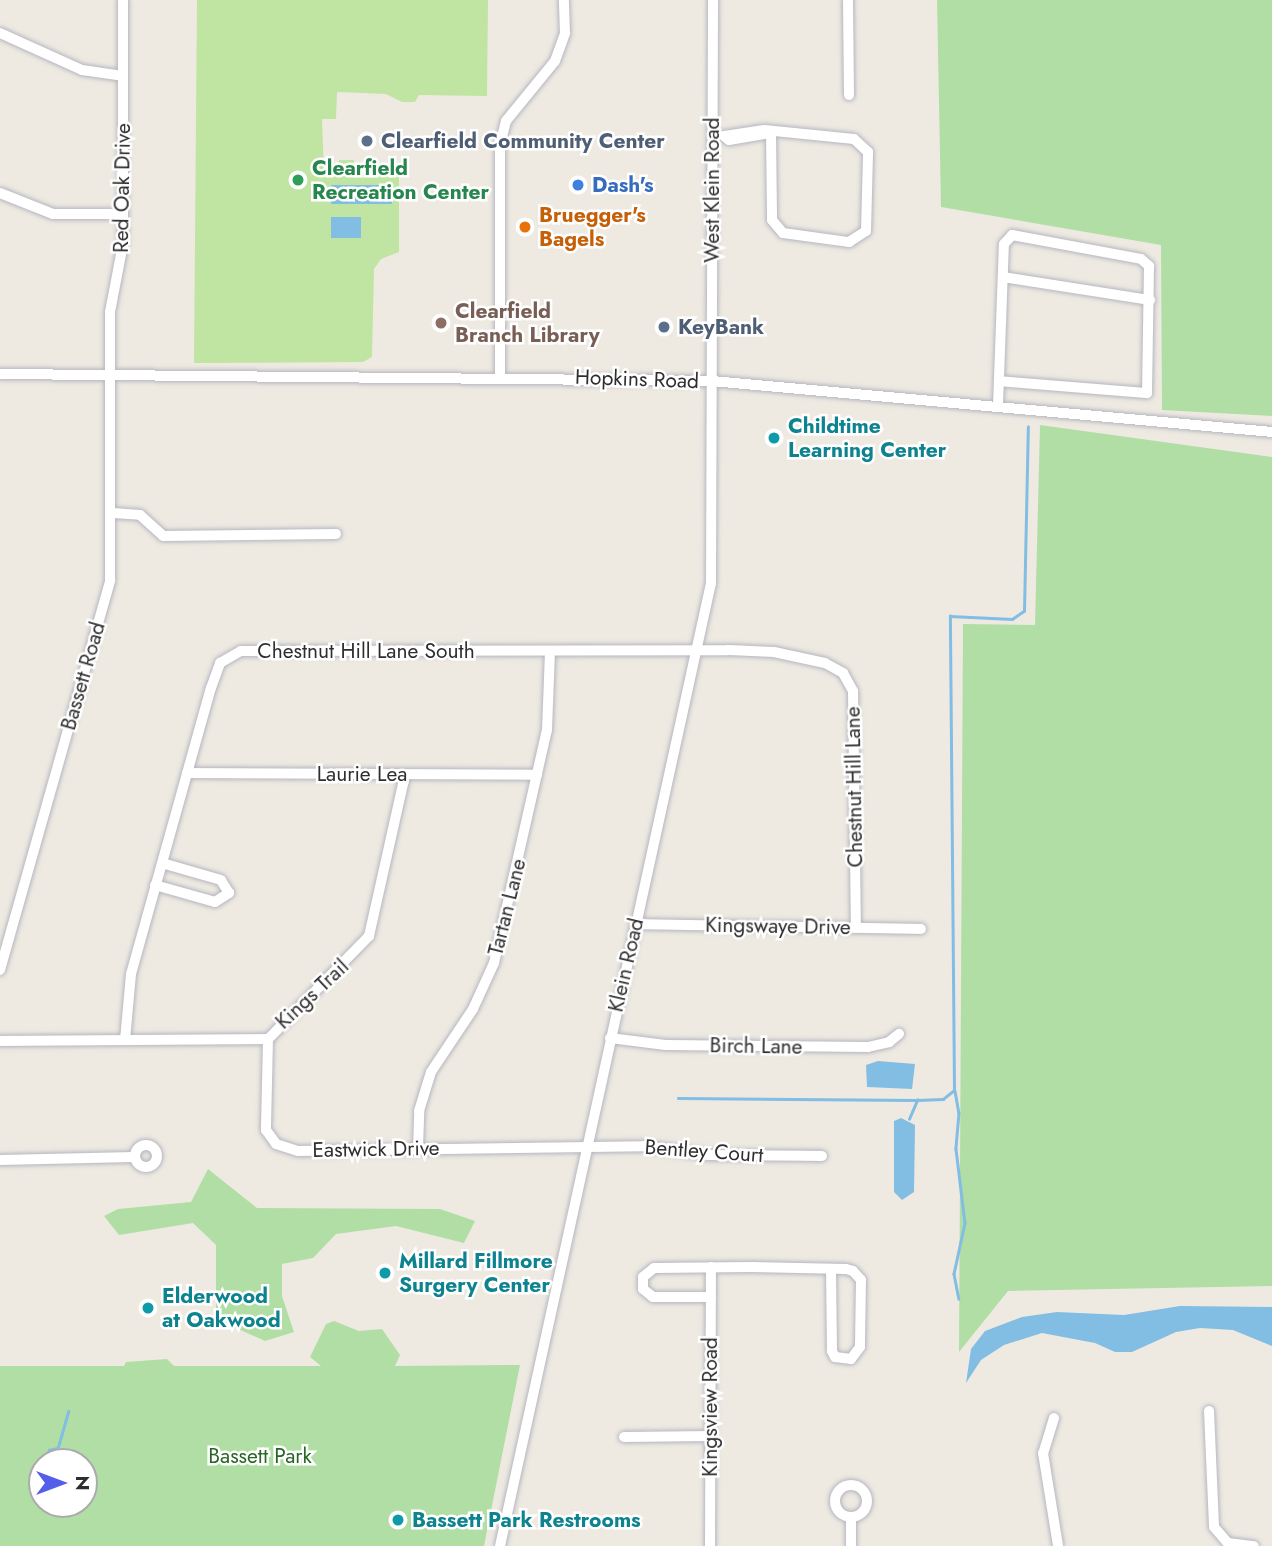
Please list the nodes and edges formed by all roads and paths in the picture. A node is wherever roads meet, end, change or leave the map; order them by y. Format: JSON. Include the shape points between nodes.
{"nodes":[{"id":1,"x":123,"y":0,"type":"edge"},
{"id":2,"x":564,"y":0,"type":"edge"},
{"id":3,"x":713,"y":0,"type":"edge"},
{"id":4,"x":848,"y":0,"type":"edge"},
{"id":5,"x":0,"y":33,"type":"edge"},
{"id":6,"x":123,"y":76,"type":"junction"},
{"id":7,"x":849,"y":95,"type":"dead end"},
{"id":8,"x":771,"y":133,"type":"junction"},
{"id":9,"x":718,"y":136,"type":"junction"},
{"id":10,"x":0,"y":193,"type":"edge"},
{"id":11,"x":123,"y":214,"type":"junction"},
{"id":12,"x":1003,"y":277,"type":"junction"},
{"id":13,"x":1150,"y":300,"type":"junction"},
{"id":14,"x":0,"y":374,"type":"edge"},
{"id":15,"x":111,"y":374,"type":"junction"},
{"id":16,"x":500,"y":376,"type":"junction"},
{"id":17,"x":712,"y":381,"type":"junction"},
{"id":18,"x":999,"y":381,"type":"junction"},
{"id":19,"x":998,"y":405,"type":"junction"},
{"id":20,"x":1272,"y":432,"type":"edge"},
{"id":21,"x":113,"y":513,"type":"junction"},
{"id":22,"x":336,"y":534,"type":"dead end"},
{"id":23,"x":696,"y":650,"type":"junction"},
{"id":24,"x":550,"y":651,"type":"junction"},
{"id":25,"x":187,"y":773,"type":"junction"},
{"id":26,"x":405,"y":775,"type":"junction"},
{"id":27,"x":537,"y":775,"type":"junction"},
{"id":28,"x":162,"y":863,"type":"junction"},
{"id":29,"x":155,"y":885,"type":"junction"},
{"id":30,"x":635,"y":924,"type":"junction"},
{"id":31,"x":856,"y":928,"type":"junction"},
{"id":32,"x":921,"y":929,"type":"dead end"},
{"id":33,"x":0,"y":970,"type":"edge"},
{"id":34,"x":899,"y":1034,"type":"dead end"},
{"id":35,"x":610,"y":1038,"type":"junction"},
{"id":36,"x":268,"y":1039,"type":"junction"},
{"id":37,"x":125,"y":1040,"type":"junction"},
{"id":38,"x":0,"y":1041,"type":"edge"},
{"id":39,"x":586,"y":1146,"type":"junction"},
{"id":40,"x":418,"y":1148,"type":"junction"},
{"id":41,"x":822,"y":1156,"type":"dead end"},
{"id":42,"x":134,"y":1157,"type":"dead end"},
{"id":43,"x":0,"y":1160,"type":"edge"},
{"id":44,"x":710,"y":1267,"type":"junction"},
{"id":45,"x":831,"y":1269,"type":"junction"},
{"id":46,"x":710,"y":1297,"type":"junction"},
{"id":47,"x":1209,"y":1411,"type":"dead end"},
{"id":48,"x":1054,"y":1418,"type":"dead end"},
{"id":49,"x":710,"y":1436,"type":"junction"},
{"id":50,"x":624,"y":1437,"type":"dead end"},
{"id":51,"x":851,"y":1517,"type":"dead end"},
{"id":52,"x":499,"y":1546,"type":"edge"},
{"id":53,"x":710,"y":1546,"type":"edge"},
{"id":54,"x":851,"y":1546,"type":"edge"},
{"id":55,"x":1058,"y":1546,"type":"edge"},
{"id":56,"x":1254,"y":1546,"type":"edge"}],
"edges":[{"from":1,"to":6,"type":"street","name":"Red Oak Drive"},
{"from":2,"to":16,"type":"street","via":[[565,33],[560,49],[547,75],[506,121],[500,145]]},
{"from":3,"to":9,"type":"street","name":"West Klein Road"},
{"from":4,"to":7,"type":"street"},
{"from":5,"to":6,"type":"street","via":[[82,70]]},
{"from":6,"to":11,"type":"street","name":"Red Oak Drive"},
{"from":8,"to":8,"type":"street","via":[[854,139],[868,152],[866,231],[849,242],[783,233],[772,220]]},
{"from":8,"to":9,"type":"street"},
{"from":9,"to":17,"type":"street","name":"West Klein Road"},
{"from":10,"to":11,"type":"street","via":[[18,204],[53,214]]},
{"from":11,"to":15,"type":"street","name":"Red Oak Drive","via":[[121,262],[110,312]]},
{"from":12,"to":13,"type":"street"},
{"from":12,"to":13,"type":"street","via":[[1004,244],[1012,235],[1142,259],[1149,266]]},
{"from":12,"to":18,"type":"street"},
{"from":13,"to":18,"type":"street","via":[[1150,387],[1141,396]]},
{"from":14,"to":15,"type":"street","name":"Hopkins Road"},
{"from":15,"to":16,"type":"street","name":"Hopkins Road"},
{"from":15,"to":21,"type":"street","name":"Bassett Road"},
{"from":16,"to":17,"type":"street","name":"Hopkins Road"},
{"from":17,"to":19,"type":"street","name":"Hopkins Road"},
{"from":17,"to":23,"type":"street","name":"Klein Road","via":[[711,583]]},
{"from":18,"to":19,"type":"street"},
{"from":19,"to":20,"type":"street","name":"Hopkins Road"},
{"from":21,"to":22,"type":"street","via":[[140,515],[163,536]]},
{"from":21,"to":33,"type":"street","name":"Bassett Road","via":[[110,580]]},
{"from":23,"to":24,"type":"street","name":"Chestnut Hill Lane South"},
{"from":23,"to":30,"type":"street","name":"Klein Road"},
{"from":23,"to":31,"type":"street","name":"Chestnut Hill Lane","via":[[793,655],[825,663],[848,679],[853,691]]},
{"from":24,"to":25,"type":"street","name":"Chestnut Hill Lane South","via":[[232,653],[217,669]]},
{"from":24,"to":27,"type":"street","name":"Tartan Lane","via":[[550,710]]},
{"from":25,"to":26,"type":"street","name":"Laurie Lea"},
{"from":25,"to":28,"type":"street","name":"Chestnut Hill Lane South"},
{"from":26,"to":27,"type":"street","name":"Laurie Lea"},
{"from":26,"to":36,"type":"street","name":"Kings Trail","via":[[369,936]]},
{"from":27,"to":40,"type":"street","name":"Tartan Lane","via":[[494,963],[473,1009],[431,1072],[419,1111]]},
{"from":28,"to":29,"type":"street","name":"Chestnut Hill Lane South"},
{"from":28,"to":29,"type":"street","via":[[221,880],[229,893],[215,902]]},
{"from":29,"to":37,"type":"street","name":"Chestnut Hill Lane South","via":[[131,974]]},
{"from":30,"to":31,"type":"street","name":"Kingswaye Drive"},
{"from":30,"to":35,"type":"street","name":"Klein Road"},
{"from":31,"to":32,"type":"street","name":"Kingswaye Drive"},
{"from":34,"to":35,"type":"street","name":"Birch Lane","via":[[868,1048],[666,1045]]},
{"from":35,"to":39,"type":"street","name":"Klein Road"},
{"from":36,"to":37,"type":"street","name":"Kings Trail"},
{"from":36,"to":40,"type":"street","name":"Eastwick Drive","via":[[266,1130],[276,1144],[298,1151]]},
{"from":37,"to":38,"type":"street","name":"Kings Trail"},
{"from":39,"to":40,"type":"street","name":"Eastwick Drive"},
{"from":39,"to":41,"type":"street","name":"Bentley Court","via":[[644,1146],[708,1155]]},
{"from":39,"to":52,"type":"street","name":"Klein Road"},
{"from":42,"to":43,"type":"street"},
{"from":44,"to":45,"type":"street"},
{"from":44,"to":46,"type":"street","name":"Kingsview Road"},
{"from":44,"to":46,"type":"street","via":[[654,1268],[647,1271],[642,1284],[653,1297]]},
{"from":45,"to":45,"type":"street","via":[[853,1271],[861,1280],[860,1347],[851,1359],[835,1357],[832,1351]]},
{"from":46,"to":49,"type":"street","name":"Kingsview Road"},
{"from":47,"to":56,"type":"street","via":[[1214,1527],[1228,1544]]},
{"from":48,"to":55,"type":"street","via":[[1043,1453]]},
{"from":49,"to":50,"type":"street"},
{"from":49,"to":53,"type":"street","name":"Kingsview Road"},
{"from":51,"to":54,"type":"street"}]}
